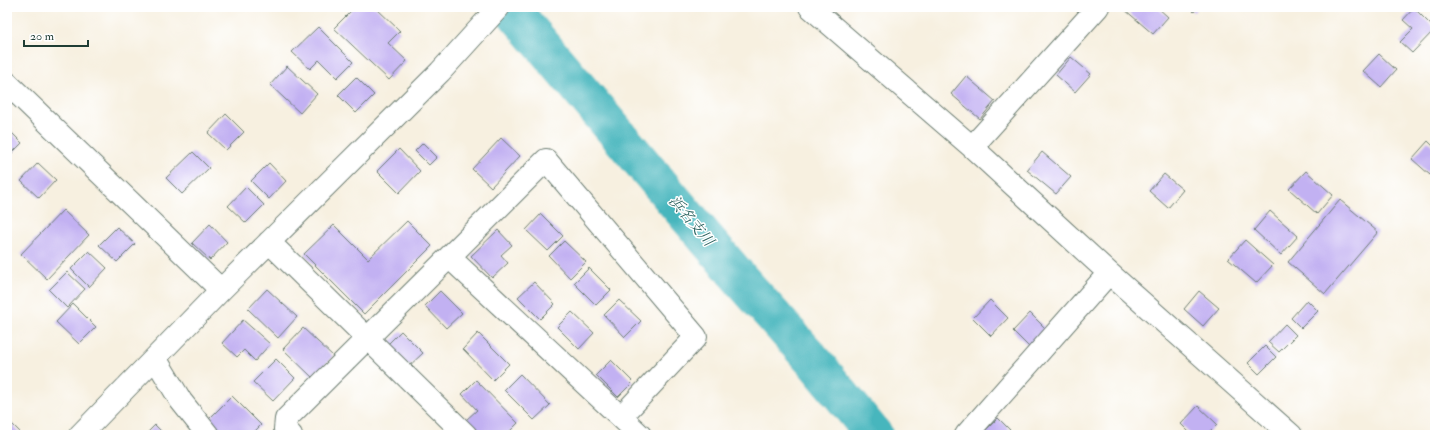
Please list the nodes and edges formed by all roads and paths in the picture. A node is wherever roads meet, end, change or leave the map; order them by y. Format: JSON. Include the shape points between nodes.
{"nodes":[{"id":1,"x":810,"y":7,"type":"edge"},
{"id":2,"x":1098,"y":7,"type":"edge"},
{"id":3,"x":493,"y":13,"type":"edge"},
{"id":4,"x":7,"y":83,"type":"edge"},
{"id":5,"x":972,"y":147,"type":"junction"},
{"id":6,"x":269,"y":242,"type":"junction"},
{"id":7,"x":449,"y":257,"type":"junction"},
{"id":8,"x":1109,"y":273,"type":"junction"},
{"id":9,"x":221,"y":290,"type":"junction"},
{"id":10,"x":367,"y":338,"type":"junction"},
{"id":11,"x":155,"y":358,"type":"junction"},
{"id":12,"x":621,"y":417,"type":"junction"},
{"id":13,"x":288,"y":427,"type":"edge"},
{"id":14,"x":90,"y":432,"type":"edge"},
{"id":15,"x":208,"y":435,"type":"edge"},
{"id":16,"x":269,"y":435,"type":"edge"},
{"id":17,"x":466,"y":435,"type":"edge"},
{"id":18,"x":640,"y":435,"type":"edge"},
{"id":19,"x":966,"y":435,"type":"edge"},
{"id":20,"x":1291,"y":435,"type":"edge"}],
"edges":[{"from":1,"to":5,"type":"street"},
{"from":2,"to":5,"type":"street"},
{"from":3,"to":6,"type":"street","via":[[440,72]]},
{"from":4,"to":9,"type":"street"},
{"from":5,"to":8,"type":"street"},
{"from":6,"to":9,"type":"street"},
{"from":6,"to":10,"type":"street"},
{"from":7,"to":10,"type":"street"},
{"from":7,"to":12,"type":"street"},
{"from":7,"to":12,"type":"street","via":[[546,160],[696,337]]},
{"from":8,"to":19,"type":"street"},
{"from":8,"to":20,"type":"street"},
{"from":9,"to":11,"type":"street"},
{"from":10,"to":13,"type":"street"},
{"from":10,"to":17,"type":"street"},
{"from":11,"to":14,"type":"street"},
{"from":11,"to":15,"type":"street","via":[[181,401]]},
{"from":12,"to":18,"type":"street"},
{"from":13,"to":16,"type":"street"}]}
